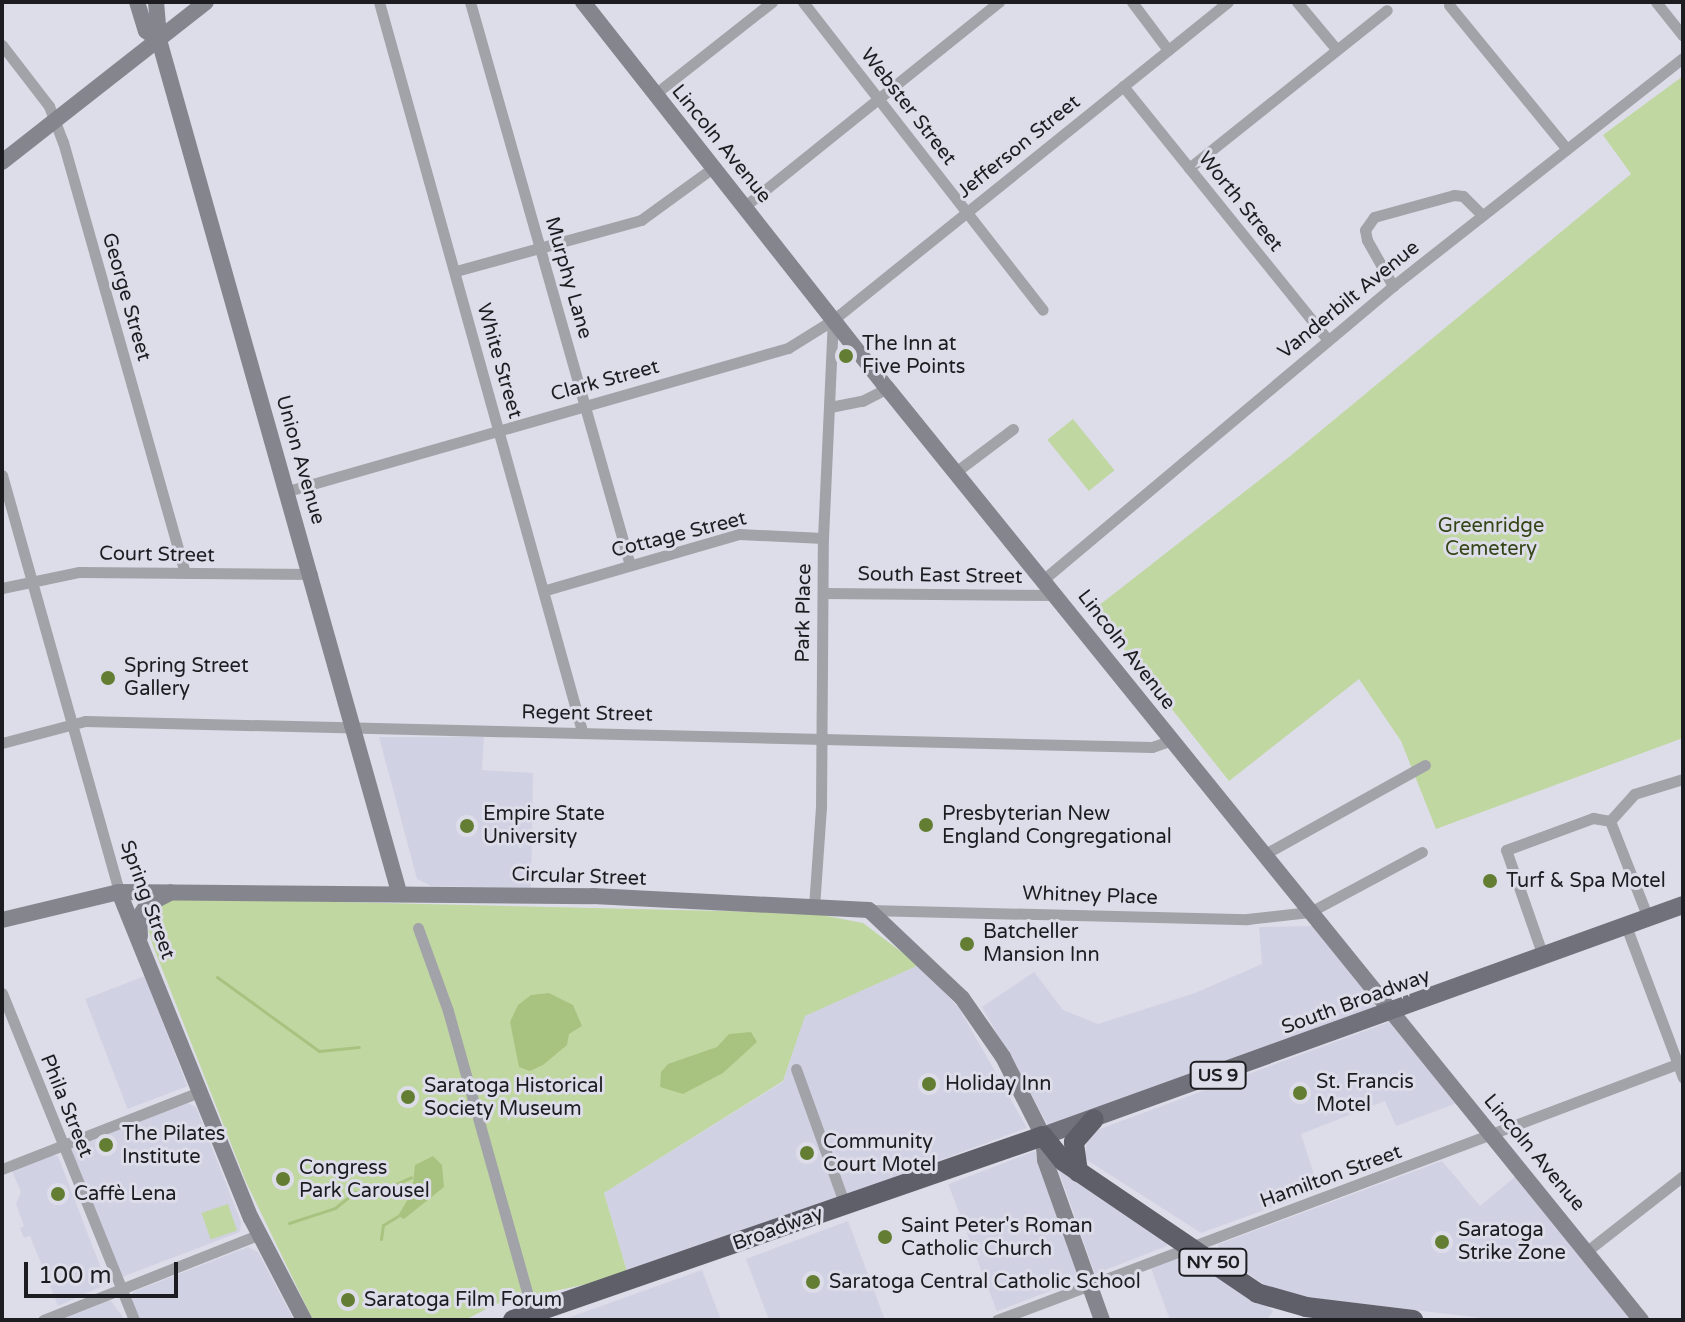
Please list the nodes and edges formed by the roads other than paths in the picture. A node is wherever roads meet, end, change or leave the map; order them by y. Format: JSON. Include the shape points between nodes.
{"nodes":[{"id":1,"x":137,"y":2,"type":"edge"},
{"id":2,"x":156,"y":2,"type":"edge"},
{"id":3,"x":206,"y":2,"type":"edge"},
{"id":4,"x":379,"y":2,"type":"edge"},
{"id":5,"x":470,"y":2,"type":"edge"},
{"id":6,"x":583,"y":2,"type":"edge"},
{"id":7,"x":772,"y":2,"type":"edge"},
{"id":8,"x":803,"y":2,"type":"edge"},
{"id":9,"x":999,"y":2,"type":"edge"},
{"id":10,"x":1132,"y":2,"type":"edge"},
{"id":11,"x":1228,"y":2,"type":"edge"},
{"id":12,"x":1297,"y":2,"type":"edge"},
{"id":13,"x":1656,"y":2,"type":"edge"},
{"id":14,"x":1449,"y":5,"type":"dead end"},
{"id":15,"x":1387,"y":10,"type":"dead end"},
{"id":16,"x":1683,"y":36,"type":"edge"},
{"id":17,"x":159,"y":40,"type":"junction"},
{"id":18,"x":2,"y":45,"type":"edge"},
{"id":19,"x":1168,"y":50,"type":"junction"},
{"id":20,"x":1337,"y":50,"type":"junction"},
{"id":21,"x":1683,"y":58,"type":"edge"},
{"id":22,"x":1123,"y":86,"type":"junction"},
{"id":23,"x":655,"y":94,"type":"junction"},
{"id":24,"x":879,"y":98,"type":"junction"},
{"id":25,"x":55,"y":121,"type":"junction"},
{"id":26,"x":1567,"y":149,"type":"junction"},
{"id":27,"x":2,"y":162,"type":"edge"},
{"id":28,"x":714,"y":167,"type":"junction"},
{"id":29,"x":1189,"y":168,"type":"junction"},
{"id":30,"x":745,"y":206,"type":"junction"},
{"id":31,"x":967,"y":212,"type":"junction"},
{"id":32,"x":1482,"y":215,"type":"junction"},
{"id":33,"x":539,"y":247,"type":"junction"},
{"id":34,"x":456,"y":271,"type":"junction"},
{"id":35,"x":1393,"y":286,"type":"junction"},
{"id":36,"x":1043,"y":310,"type":"dead end"},
{"id":37,"x":833,"y":320,"type":"junction"},
{"id":38,"x":1328,"y":340,"type":"junction"},
{"id":39,"x":887,"y":388,"type":"junction"},
{"id":40,"x":586,"y":403,"type":"junction"},
{"id":41,"x":830,"y":407,"type":"junction"},
{"id":42,"x":1013,"y":429,"type":"dead end"},
{"id":43,"x":500,"y":430,"type":"junction"},
{"id":44,"x":957,"y":471,"type":"junction"},
{"id":45,"x":2,"y":475,"type":"edge"},
{"id":46,"x":288,"y":491,"type":"junction"},
{"id":47,"x":823,"y":538,"type":"junction"},
{"id":48,"x":630,"y":565,"type":"junction"},
{"id":49,"x":185,"y":573,"type":"junction"},
{"id":50,"x":312,"y":574,"type":"junction"},
{"id":51,"x":33,"y":579,"type":"junction"},
{"id":52,"x":1044,"y":579,"type":"junction"},
{"id":53,"x":2,"y":588,"type":"edge"},
{"id":54,"x":546,"y":590,"type":"junction"},
{"id":55,"x":823,"y":593,"type":"junction"},
{"id":56,"x":1057,"y":595,"type":"junction"},
{"id":57,"x":73,"y":724,"type":"junction"},
{"id":58,"x":354,"y":727,"type":"junction"},
{"id":59,"x":582,"y":731,"type":"junction"},
{"id":60,"x":819,"y":738,"type":"junction"},
{"id":61,"x":1172,"y":740,"type":"junction"},
{"id":62,"x":2,"y":743,"type":"edge"},
{"id":63,"x":1425,"y":765,"type":"dead end"},
{"id":64,"x":1683,"y":779,"type":"edge"},
{"id":65,"x":1610,"y":821,"type":"junction"},
{"id":66,"x":1422,"y":852,"type":"dead end"},
{"id":67,"x":1265,"y":854,"type":"junction"},
{"id":68,"x":173,"y":891,"type":"junction"},
{"id":69,"x":119,"y":892,"type":"junction"},
{"id":70,"x":399,"y":892,"type":"junction"},
{"id":71,"x":1683,"y":905,"type":"edge"},
{"id":72,"x":814,"y":907,"type":"junction"},
{"id":73,"x":869,"y":910,"type":"junction"},
{"id":74,"x":1310,"y":912,"type":"junction"},
{"id":75,"x":1648,"y":918,"type":"junction"},
{"id":76,"x":2,"y":920,"type":"edge"},
{"id":77,"x":1626,"y":926,"type":"junction"},
{"id":78,"x":418,"y":928,"type":"dead end"},
{"id":79,"x":140,"y":945,"type":"junction"},
{"id":80,"x":1543,"y":956,"type":"junction"},
{"id":81,"x":2,"y":993,"type":"edge"},
{"id":82,"x":1393,"y":1012,"type":"junction"},
{"id":83,"x":1677,"y":1064,"type":"junction"},
{"id":84,"x":796,"y":1069,"type":"dead end"},
{"id":85,"x":1683,"y":1078,"type":"edge"},
{"id":86,"x":199,"y":1092,"type":"junction"},
{"id":87,"x":1094,"y":1119,"type":"junction"},
{"id":88,"x":1043,"y":1136,"type":"junction"},
{"id":89,"x":1492,"y":1136,"type":"junction"},
{"id":90,"x":62,"y":1145,"type":"junction"},
{"id":91,"x":2,"y":1169,"type":"edge"},
{"id":92,"x":1078,"y":1172,"type":"junction"},
{"id":93,"x":1683,"y":1176,"type":"edge"},
{"id":94,"x":845,"y":1205,"type":"junction"},
{"id":95,"x":258,"y":1235,"type":"junction"},
{"id":96,"x":1191,"y":1246,"type":"junction"},
{"id":97,"x":1587,"y":1251,"type":"junction"},
{"id":98,"x":1091,"y":1284,"type":"junction"},
{"id":99,"x":119,"y":1290,"type":"junction"},
{"id":100,"x":533,"y":1313,"type":"junction"},
{"id":101,"x":43,"y":1320,"type":"edge"},
{"id":102,"x":134,"y":1320,"type":"edge"},
{"id":103,"x":304,"y":1320,"type":"edge"},
{"id":104,"x":513,"y":1320,"type":"edge"},
{"id":105,"x":997,"y":1320,"type":"edge"},
{"id":106,"x":1102,"y":1320,"type":"edge"},
{"id":107,"x":1413,"y":1320,"type":"edge"},
{"id":108,"x":1641,"y":1320,"type":"edge"}],
"edges":[{"from":1,"to":17,"type":"street","name":"Union Avenue","via":[[146,31]]},
{"from":2,"to":17,"type":"street","name":"Union Avenue"},
{"from":3,"to":17,"type":"street"},
{"from":4,"to":34,"type":"street","name":"White Street"},
{"from":5,"to":33,"type":"street","name":"Murphy Lane"},
{"from":6,"to":23,"type":"street","name":"Lincoln Avenue"},
{"from":7,"to":23,"type":"street"},
{"from":8,"to":24,"type":"street","name":"Webster Street"},
{"from":9,"to":24,"type":"street"},
{"from":10,"to":19,"type":"street"},
{"from":11,"to":19,"type":"street","name":"Jefferson Street"},
{"from":12,"to":20,"type":"street"},
{"from":13,"to":16,"type":"street"},
{"from":14,"to":26,"type":"street"},
{"from":15,"to":20,"type":"street"},
{"from":17,"to":25,"type":"street"},
{"from":17,"to":46,"type":"street","name":"Union Avenue"},
{"from":18,"to":25,"type":"street","name":"George Street"},
{"from":19,"to":22,"type":"street","name":"Jefferson Street"},
{"from":20,"to":29,"type":"street"},
{"from":21,"to":26,"type":"street","name":"Vanderbilt Avenue"},
{"from":22,"to":29,"type":"street","name":"Worth Street"},
{"from":22,"to":31,"type":"street","name":"Jefferson Street"},
{"from":23,"to":28,"type":"street","name":"Lincoln Avenue"},
{"from":24,"to":30,"type":"street"},
{"from":24,"to":31,"type":"street","name":"Webster Street"},
{"from":25,"to":27,"type":"street"},
{"from":25,"to":49,"type":"street","name":"George Street"},
{"from":26,"to":32,"type":"street","name":"Vanderbilt Avenue"},
{"from":28,"to":30,"type":"street","name":"Lincoln Avenue"},
{"from":28,"to":33,"type":"street","via":[[641,220]]},
{"from":29,"to":38,"type":"street","name":"Worth Street"},
{"from":30,"to":37,"type":"street","name":"Lincoln Avenue"},
{"from":31,"to":36,"type":"street","name":"Webster Street"},
{"from":31,"to":37,"type":"street","name":"Jefferson Street"},
{"from":32,"to":35,"type":"street","name":"Vanderbilt Avenue"},
{"from":32,"to":35,"type":"street","via":[[1463,196],[1454,195],[1374,217],[1365,230],[1367,240]]},
{"from":33,"to":34,"type":"street"},
{"from":33,"to":40,"type":"street","name":"Murphy Lane"},
{"from":34,"to":43,"type":"street","name":"White Street"},
{"from":35,"to":38,"type":"street","name":"Vanderbilt Avenue"},
{"from":37,"to":39,"type":"street","name":"Lincoln Avenue"},
{"from":37,"to":40,"type":"street","name":"Clark Street","via":[[771,354]]},
{"from":37,"to":41,"type":"street","name":"Park Place"},
{"from":38,"to":52,"type":"street","name":"Vanderbilt Avenue"},
{"from":39,"to":41,"type":"street","via":[[862,401]]},
{"from":39,"to":44,"type":"street","name":"Lincoln Avenue"},
{"from":40,"to":43,"type":"street","name":"Clark Street"},
{"from":40,"to":48,"type":"street","name":"Murphy Lane"},
{"from":41,"to":47,"type":"street","name":"Park Place"},
{"from":42,"to":44,"type":"street"},
{"from":43,"to":46,"type":"street","name":"Clark Street"},
{"from":43,"to":54,"type":"street","name":"White Street"},
{"from":44,"to":52,"type":"street","name":"Lincoln Avenue"},
{"from":45,"to":51,"type":"street","name":"Spring Street"},
{"from":46,"to":50,"type":"street","name":"Union Avenue"},
{"from":47,"to":48,"type":"street","name":"Cottage Street","via":[[739,534]]},
{"from":47,"to":55,"type":"street","name":"Park Place"},
{"from":48,"to":54,"type":"street","name":"Cottage Street"},
{"from":49,"to":50,"type":"street","name":"Court Street"},
{"from":49,"to":51,"type":"street","name":"Court Street","via":[[79,572]]},
{"from":50,"to":58,"type":"street","name":"Union Avenue"},
{"from":51,"to":53,"type":"street","name":"Court Street"},
{"from":51,"to":57,"type":"street","name":"Spring Street"},
{"from":52,"to":56,"type":"street","name":"Lincoln Avenue"},
{"from":54,"to":59,"type":"street","name":"White Street"},
{"from":55,"to":56,"type":"street","name":"South East Street"},
{"from":55,"to":60,"type":"street","name":"Park Place"},
{"from":56,"to":61,"type":"street","name":"Lincoln Avenue"},
{"from":57,"to":58,"type":"street","name":"Regent Street"},
{"from":57,"to":62,"type":"street","name":"Regent Street"},
{"from":57,"to":69,"type":"street","name":"Spring Street"},
{"from":58,"to":59,"type":"street","name":"Regent Street"},
{"from":58,"to":70,"type":"street","name":"Union Avenue"},
{"from":59,"to":60,"type":"street","name":"Regent Street"},
{"from":60,"to":61,"type":"street","name":"Regent Street","via":[[1152,747]]},
{"from":60,"to":72,"type":"street","name":"Park Place","via":[[821,808]]},
{"from":61,"to":67,"type":"street","name":"Lincoln Avenue"},
{"from":63,"to":67,"type":"street"},
{"from":64,"to":65,"type":"street","via":[[1634,794]]},
{"from":65,"to":75,"type":"street"},
{"from":65,"to":80,"type":"street","via":[[1593,818],[1506,850]]},
{"from":66,"to":74,"type":"street"},
{"from":67,"to":74,"type":"street","name":"Lincoln Avenue"},
{"from":68,"to":69,"type":"street","name":"Circular Street"},
{"from":68,"to":70,"type":"street","name":"Circular Street"},
{"from":68,"to":79,"type":"street","via":[[147,905],[139,917]]},
{"from":69,"to":76,"type":"street","name":"Circular Street"},
{"from":69,"to":79,"type":"street","name":"Spring Street"},
{"from":70,"to":72,"type":"street","name":"Circular Street"},
{"from":71,"to":75,"type":"main road","name":"South Broadway","number":"US 9"},
{"from":72,"to":73,"type":"street","name":"Circular Street"},
{"from":73,"to":74,"type":"street","name":"Whitney Place","via":[[1247,919]]},
{"from":73,"to":88,"type":"street","via":[[962,998],[1003,1057]]},
{"from":74,"to":82,"type":"street","name":"Lincoln Avenue"},
{"from":75,"to":77,"type":"main road","name":"South Broadway","number":"US 9"},
{"from":77,"to":80,"type":"main road","name":"South Broadway","number":"US 9"},
{"from":77,"to":83,"type":"street"},
{"from":78,"to":100,"type":"street","via":[[448,1011]]},
{"from":79,"to":86,"type":"street","name":"Spring Street"},
{"from":80,"to":82,"type":"main road","name":"South Broadway","number":"US 9"},
{"from":81,"to":90,"type":"street","name":"Phila Street"},
{"from":82,"to":87,"type":"main road","name":"South Broadway","number":"US 9"},
{"from":82,"to":89,"type":"street","name":"Lincoln Avenue"},
{"from":83,"to":85,"type":"street"},
{"from":83,"to":89,"type":"street","name":"Hamilton Street"},
{"from":84,"to":94,"type":"street"},
{"from":86,"to":90,"type":"street"},
{"from":86,"to":95,"type":"street","name":"Spring Street"},
{"from":87,"to":88,"type":"main road","name":"South Broadway","number":"US 9"},
{"from":87,"to":92,"type":"highway","via":[[1074,1142]]},
{"from":88,"to":92,"type":"highway","number":"NY 50"},
{"from":88,"to":94,"type":"highway","name":"Broadway","number":"US 9"},
{"from":88,"to":98,"type":"street","via":[[1045,1160]]},
{"from":89,"to":96,"type":"street","name":"Hamilton Street"},
{"from":89,"to":97,"type":"street","name":"Lincoln Avenue"},
{"from":90,"to":91,"type":"street"},
{"from":90,"to":99,"type":"street","name":"Phila Street"},
{"from":92,"to":96,"type":"highway","number":"NY 50"},
{"from":93,"to":97,"type":"street"},
{"from":94,"to":100,"type":"highway","name":"Broadway","number":"US 9"},
{"from":95,"to":99,"type":"street"},
{"from":95,"to":103,"type":"street","name":"Spring Street"},
{"from":96,"to":98,"type":"street","name":"Hamilton Street"},
{"from":96,"to":107,"type":"highway","number":"NY 50","via":[[1257,1293],[1277,1301]]},
{"from":97,"to":108,"type":"street","name":"Lincoln Avenue"},
{"from":98,"to":105,"type":"street","name":"Hamilton Street"},
{"from":98,"to":106,"type":"street"},
{"from":99,"to":101,"type":"street"},
{"from":99,"to":102,"type":"street","name":"Phila Street"},
{"from":100,"to":104,"type":"highway","name":"Broadway","number":"US 9"}]}
